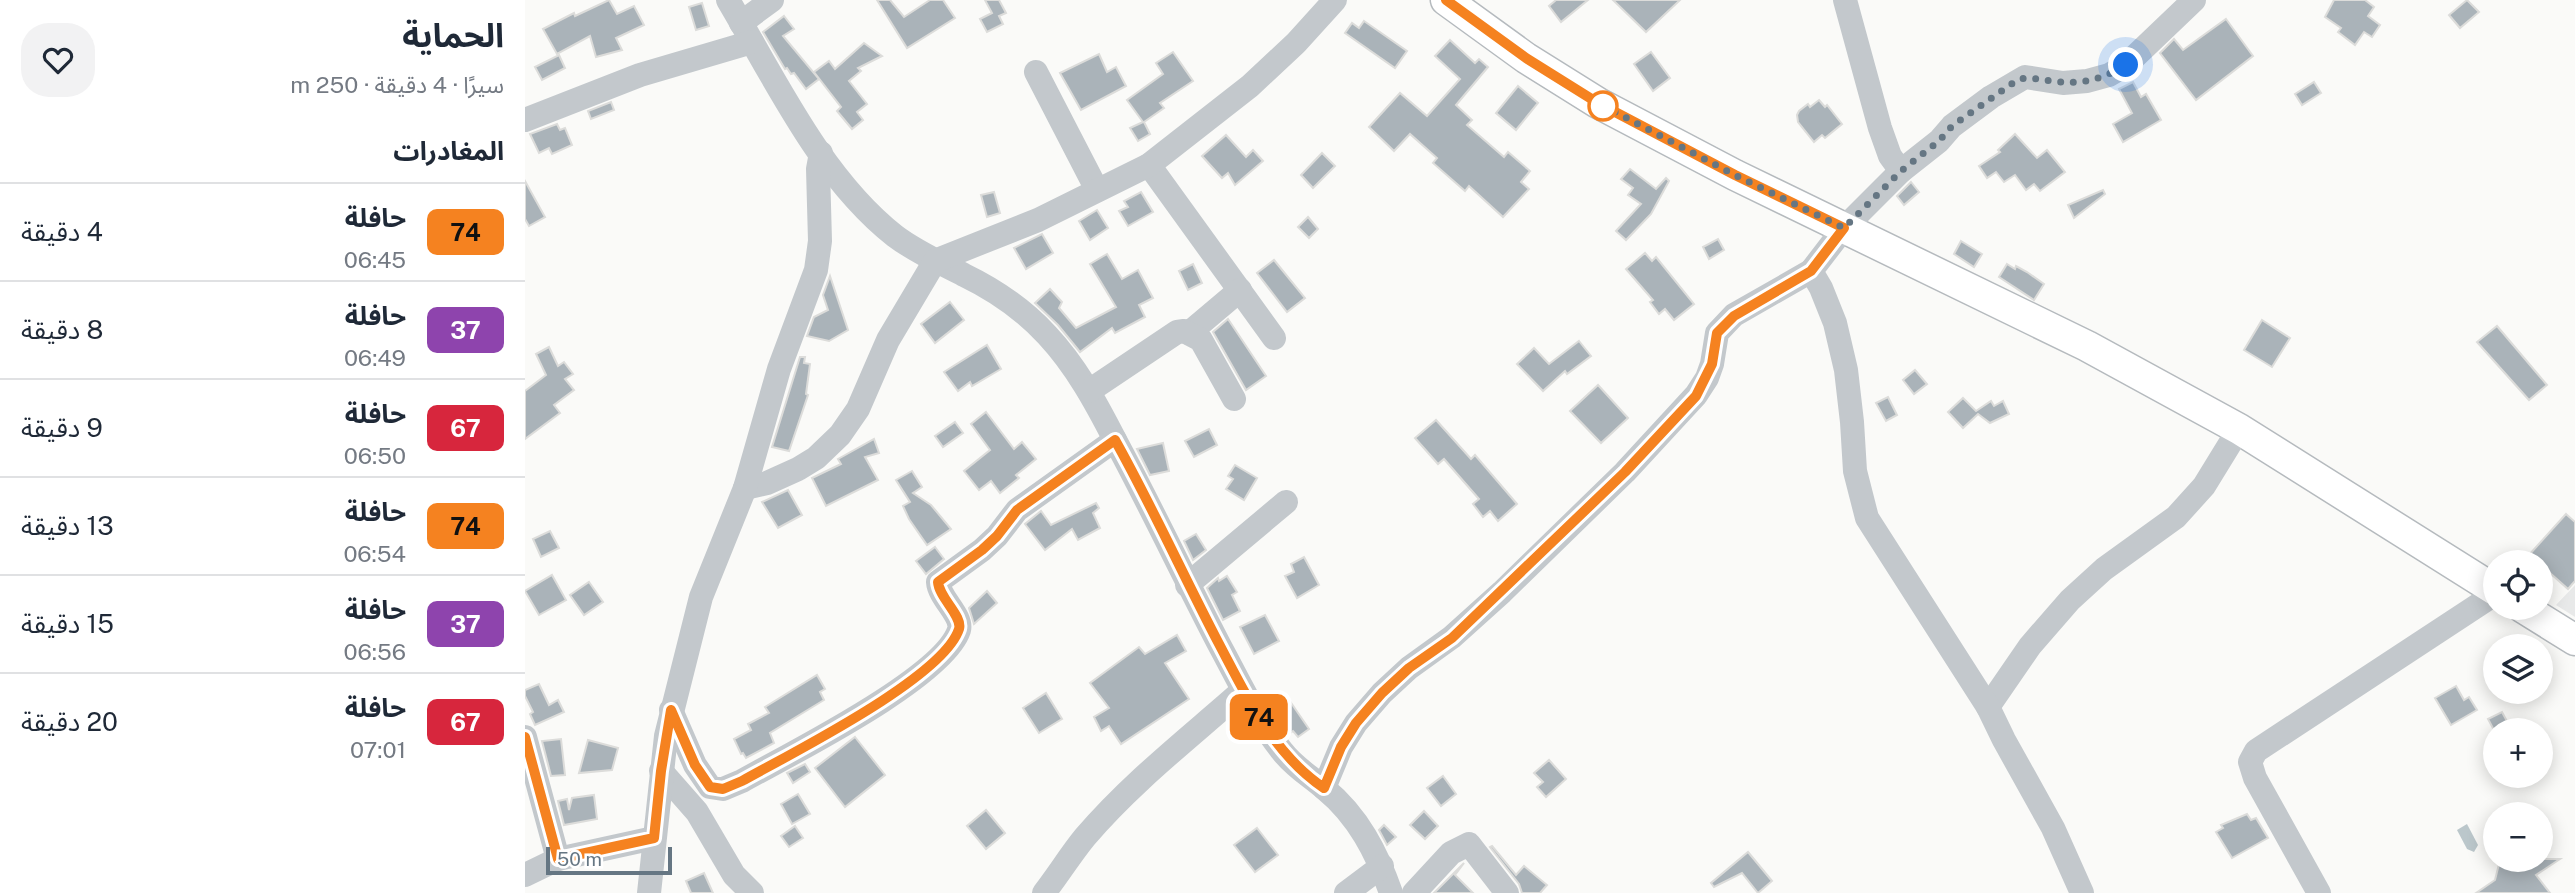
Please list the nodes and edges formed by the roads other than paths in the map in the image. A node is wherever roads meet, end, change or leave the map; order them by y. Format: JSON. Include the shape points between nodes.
{"nodes":[{"id":1,"x":727,"y":0,"type":"edge"},
{"id":2,"x":772,"y":0,"type":"edge"},
{"id":3,"x":1335,"y":0,"type":"edge"},
{"id":4,"x":1446,"y":0,"type":"edge"},
{"id":5,"x":1845,"y":0,"type":"edge"},
{"id":6,"x":2194,"y":0,"type":"edge"},
{"id":7,"x":747,"y":33,"type":"junction"},
{"id":8,"x":1036,"y":72,"type":"dead end"},
{"id":9,"x":525,"y":120,"type":"edge"},
{"id":10,"x":821,"y":153,"type":"junction"},
{"id":11,"x":1149,"y":165,"type":"junction"},
{"id":12,"x":1901,"y":171,"type":"junction"},
{"id":13,"x":1097,"y":190,"type":"junction"},
{"id":14,"x":1844,"y":228,"type":"junction"},
{"id":15,"x":935,"y":261,"type":"junction"},
{"id":16,"x":1811,"y":271,"type":"junction"},
{"id":17,"x":1240,"y":290,"type":"junction"},
{"id":18,"x":1189,"y":333,"type":"junction"},
{"id":19,"x":1274,"y":338,"type":"dead end"},
{"id":20,"x":1089,"y":391,"type":"junction"},
{"id":21,"x":1234,"y":400,"type":"dead end"},
{"id":22,"x":2239,"y":429,"type":"junction"},
{"id":23,"x":1115,"y":440,"type":"junction"},
{"id":24,"x":745,"y":488,"type":"junction"},
{"id":25,"x":1286,"y":502,"type":"dead end"},
{"id":26,"x":2483,"y":584,"type":"edge"},
{"id":27,"x":1187,"y":585,"type":"junction"},
{"id":28,"x":2483,"y":600,"type":"edge"},
{"id":29,"x":2543,"y":620,"type":"edge"},
{"id":30,"x":2575,"y":640,"type":"edge"},
{"id":31,"x":1243,"y":691,"type":"junction"},
{"id":32,"x":1988,"y":707,"type":"junction"},
{"id":33,"x":671,"y":710,"type":"junction"},
{"id":34,"x":525,"y":737,"type":"edge"},
{"id":35,"x":661,"y":771,"type":"junction"},
{"id":36,"x":1324,"y":788,"type":"junction"},
{"id":37,"x":654,"y":838,"type":"junction"},
{"id":38,"x":558,"y":859,"type":"junction"},
{"id":39,"x":1382,"y":866,"type":"junction"},
{"id":40,"x":525,"y":875,"type":"edge"},
{"id":41,"x":649,"y":893,"type":"edge"},
{"id":42,"x":753,"y":893,"type":"edge"},
{"id":43,"x":1044,"y":893,"type":"edge"},
{"id":44,"x":1346,"y":893,"type":"edge"},
{"id":45,"x":1391,"y":893,"type":"edge"},
{"id":46,"x":1414,"y":893,"type":"edge"},
{"id":47,"x":1507,"y":893,"type":"edge"},
{"id":48,"x":2082,"y":893,"type":"edge"},
{"id":49,"x":2319,"y":893,"type":"edge"}],
"edges":[{"from":1,"to":7,"type":"street"},
{"from":2,"to":7,"type":"street"},
{"from":3,"to":11,"type":"street","via":[[1250,86]]},
{"from":4,"to":14,"type":"main road","via":[[1598,103]]},
{"from":5,"to":12,"type":"street","via":[[1880,128]]},
{"from":6,"to":12,"type":"street","via":[[2126,65],[2109,75],[2063,83],[2025,77],[2017,80],[1952,126]]},
{"from":7,"to":9,"type":"street"},
{"from":7,"to":10,"type":"street"},
{"from":8,"to":13,"type":"street"},
{"from":10,"to":15,"type":"street","via":[[866,211],[897,238]]},
{"from":10,"to":24,"type":"street","via":[[816,270],[779,369]]},
{"from":11,"to":13,"type":"street"},
{"from":11,"to":17,"type":"street"},
{"from":12,"to":14,"type":"street"},
{"from":13,"to":15,"type":"street","via":[[1038,220]]},
{"from":14,"to":16,"type":"street"},
{"from":14,"to":22,"type":"main road","via":[[2087,346]]},
{"from":15,"to":20,"type":"street","via":[[1025,314],[1049,337]]},
{"from":15,"to":24,"type":"street","via":[[840,435],[798,469]]},
{"from":16,"to":32,"type":"street","via":[[1835,323],[1846,370],[1855,471],[1867,518]]},
{"from":16,"to":36,"type":"street","via":[[1734,316],[1717,333],[1712,364],[1696,396],[1501,592],[1382,693],[1341,747]]},
{"from":17,"to":18,"type":"street"},
{"from":17,"to":19,"type":"street"},
{"from":18,"to":20,"type":"street","via":[[1177,332]]},
{"from":18,"to":21,"type":"street","via":[[1201,340]]},
{"from":20,"to":23,"type":"street"},
{"from":22,"to":26,"type":"main road"},
{"from":22,"to":32,"type":"street","via":[[2204,486],[2176,517],[2070,600],[2030,646]]},
{"from":23,"to":27,"type":"street"},
{"from":23,"to":33,"type":"street","via":[[1017,510],[982,550],[938,582],[959,621],[959,630],[929,668],[885,699],[723,789],[710,787],[695,765]]},
{"from":24,"to":33,"type":"street","via":[[701,597]]},
{"from":25,"to":27,"type":"street"},
{"from":27,"to":31,"type":"street"},
{"from":28,"to":49,"type":"street","via":[[2256,751],[2250,762],[2255,778]]},
{"from":29,"to":30,"type":"main road"},
{"from":31,"to":36,"type":"street","via":[[1282,751]]},
{"from":31,"to":43,"type":"street","via":[[1157,763],[1109,811]]},
{"from":32,"to":48,"type":"street"},
{"from":33,"to":35,"type":"street"},
{"from":34,"to":38,"type":"street"},
{"from":35,"to":37,"type":"street"},
{"from":35,"to":42,"type":"street","via":[[697,812],[734,875]]},
{"from":36,"to":39,"type":"street","via":[[1362,829]]},
{"from":37,"to":38,"type":"street"},
{"from":37,"to":41,"type":"street"},
{"from":38,"to":40,"type":"street"},
{"from":39,"to":44,"type":"street"},
{"from":39,"to":45,"type":"street"},
{"from":46,"to":47,"type":"street","via":[[1451,853],[1469,844]]}]}
